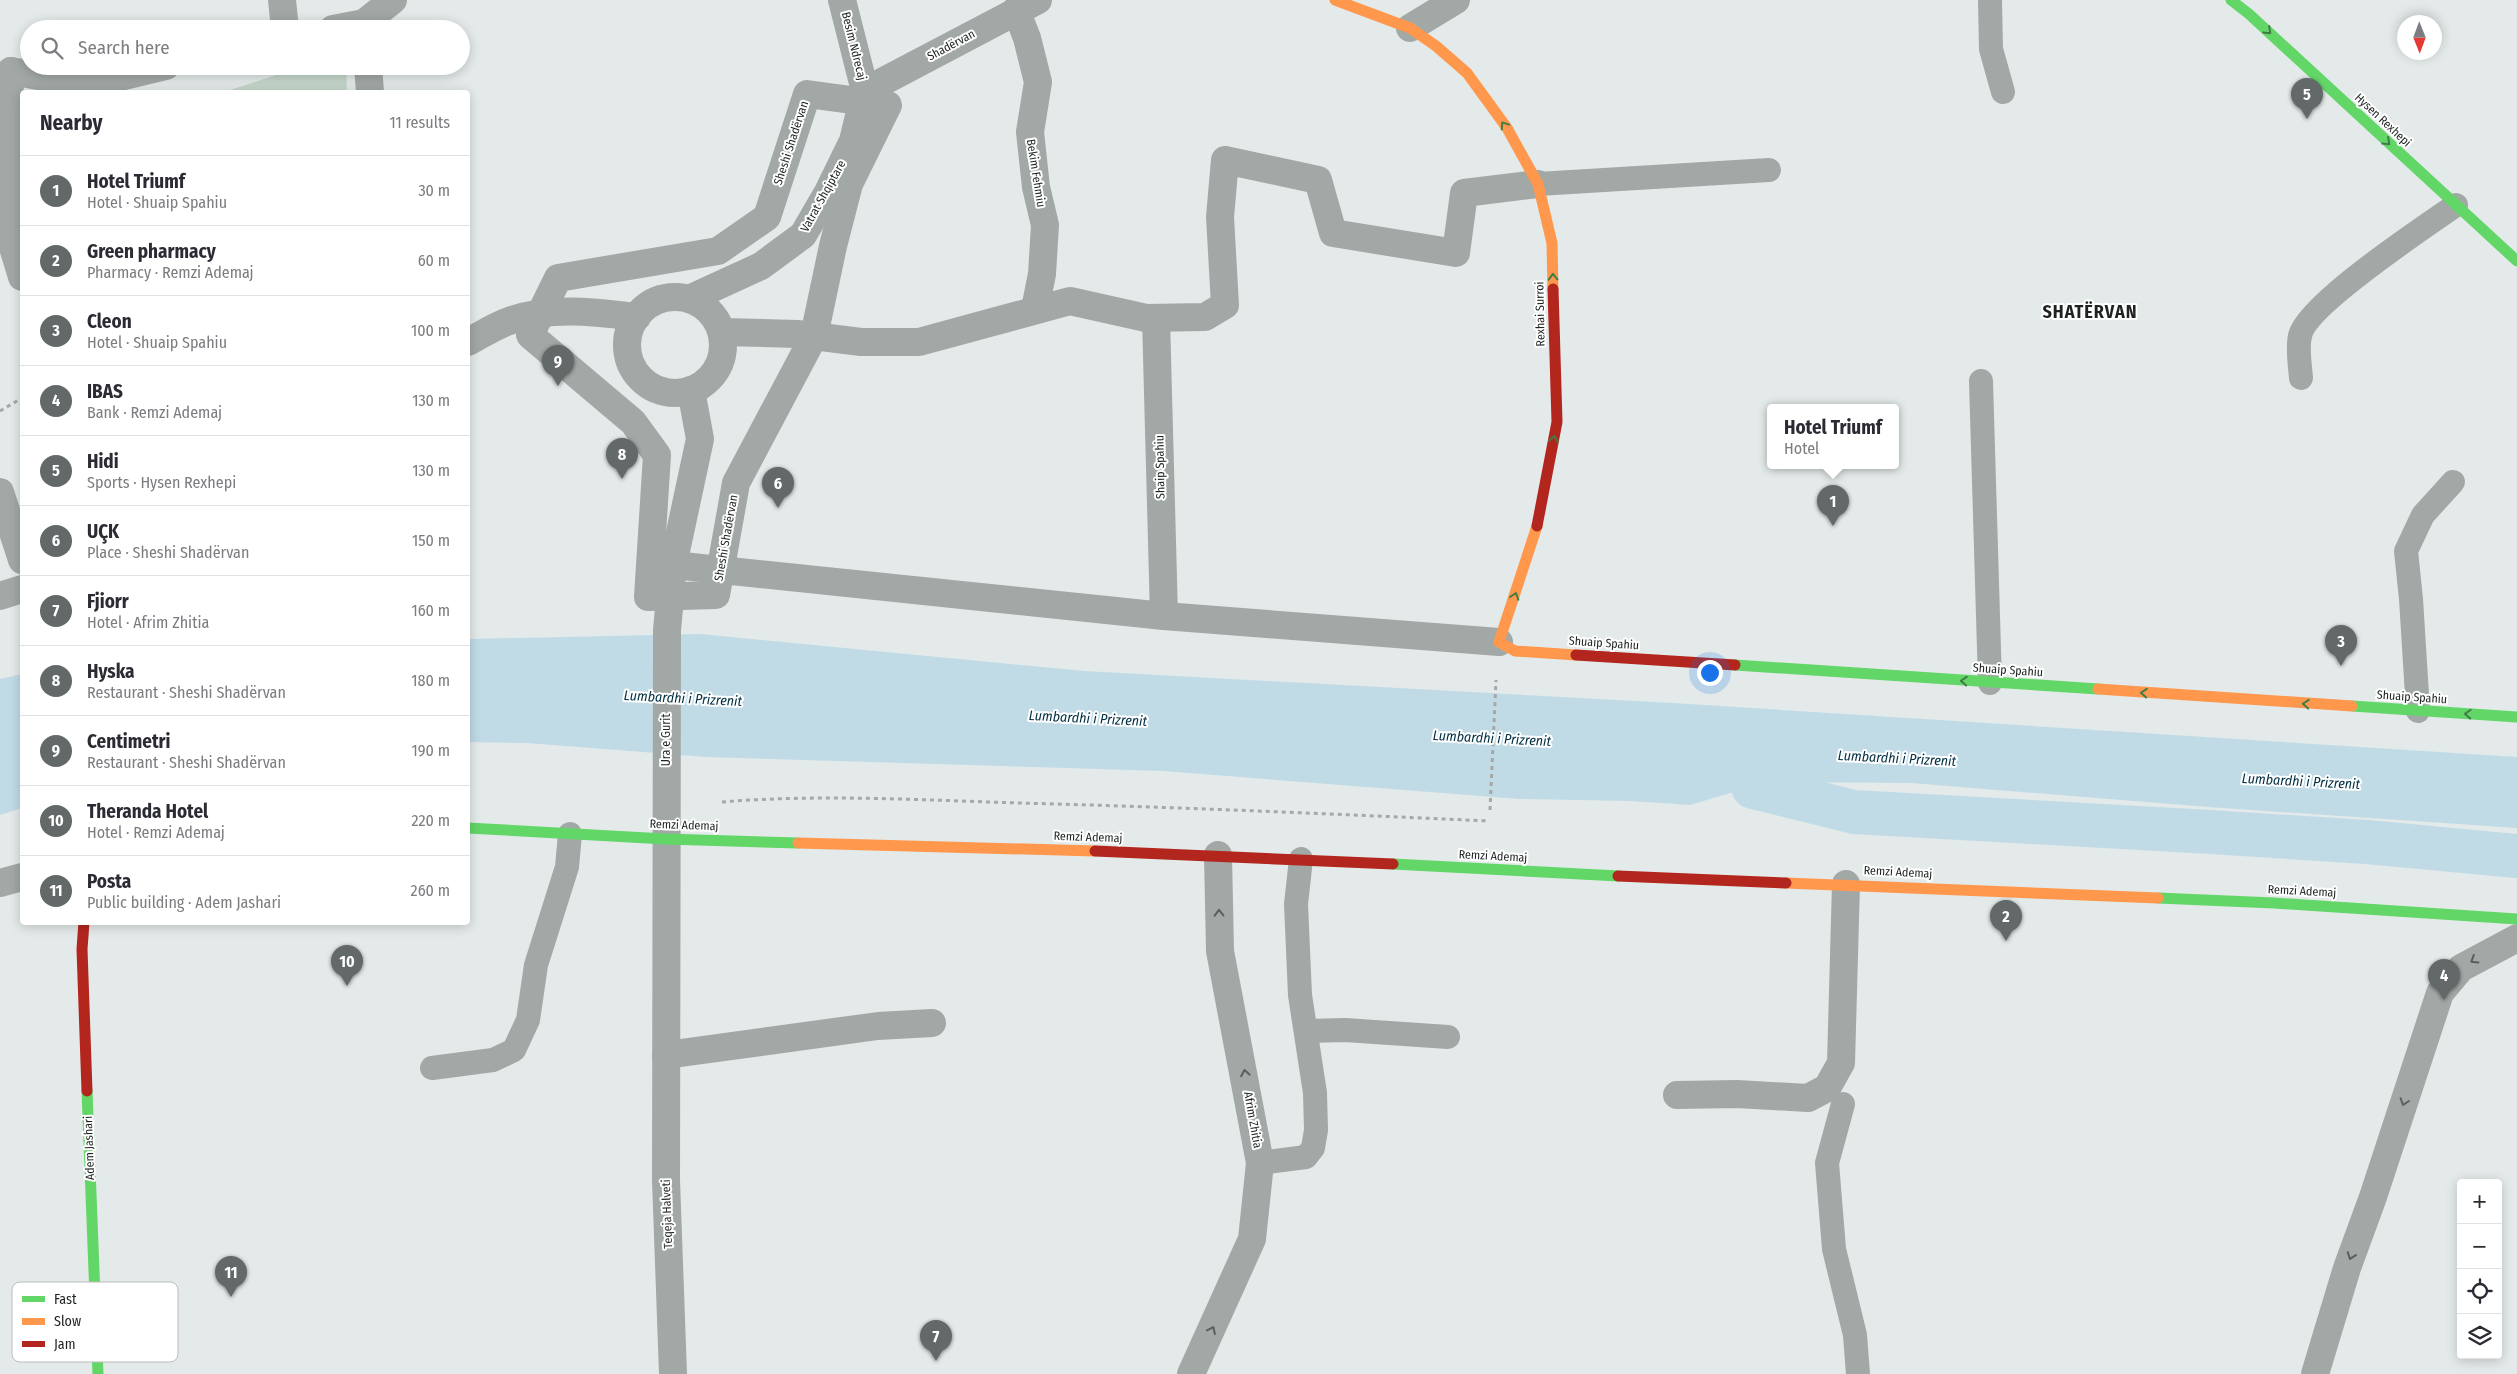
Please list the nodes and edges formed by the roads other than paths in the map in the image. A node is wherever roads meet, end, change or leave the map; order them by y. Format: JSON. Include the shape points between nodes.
{"nodes":[{"id":1,"x":282,"y":0,"type":"edge"},
{"id":2,"x":392,"y":0,"type":"edge"},
{"id":3,"x":842,"y":0,"type":"edge"},
{"id":4,"x":1335,"y":0,"type":"edge"},
{"id":5,"x":1456,"y":0,"type":"edge"},
{"id":6,"x":1990,"y":0,"type":"edge"},
{"id":7,"x":2231,"y":0,"type":"edge"},
{"id":8,"x":1027,"y":5,"type":"edge"},
{"id":9,"x":284,"y":20,"type":"edge"},
{"id":10,"x":370,"y":20,"type":"edge"},
{"id":11,"x":1410,"y":28,"type":"junction"},
{"id":12,"x":6,"y":65,"type":"edge"},
{"id":13,"x":20,"y":69,"type":"edge"},
{"id":14,"x":42,"y":75,"type":"edge"},
{"id":15,"x":129,"y":75,"type":"edge"},
{"id":16,"x":369,"y":75,"type":"edge"},
{"id":17,"x":370,"y":90,"type":"edge"},
{"id":18,"x":2003,"y":92,"type":"dead end"},
{"id":19,"x":864,"y":96,"type":"junction"},
{"id":20,"x":1769,"y":170,"type":"dead end"},
{"id":21,"x":1538,"y":184,"type":"junction"},
{"id":22,"x":2456,"y":205,"type":"junction"},
{"id":23,"x":2517,"y":261,"type":"edge"},
{"id":24,"x":20,"y":270,"type":"edge"},
{"id":25,"x":689,"y":299,"type":"junction"},
{"id":26,"x":1035,"y":309,"type":"junction"},
{"id":27,"x":541,"y":313,"type":"junction"},
{"id":28,"x":637,"y":317,"type":"junction"},
{"id":29,"x":1156,"y":318,"type":"junction"},
{"id":30,"x":722,"y":332,"type":"junction"},
{"id":31,"x":814,"y":336,"type":"junction"},
{"id":32,"x":470,"y":341,"type":"edge"},
{"id":33,"x":2300,"y":378,"type":"dead end"},
{"id":34,"x":1981,"y":381,"type":"dead end"},
{"id":35,"x":691,"y":390,"type":"junction"},
{"id":36,"x":2453,"y":482,"type":"dead end"},
{"id":37,"x":0,"y":492,"type":"edge"},
{"id":38,"x":20,"y":554,"type":"edge"},
{"id":39,"x":673,"y":565,"type":"junction"},
{"id":40,"x":720,"y":570,"type":"junction"},
{"id":41,"x":20,"y":590,"type":"edge"},
{"id":42,"x":0,"y":596,"type":"edge"},
{"id":43,"x":670,"y":596,"type":"junction"},
{"id":44,"x":1164,"y":616,"type":"junction"},
{"id":45,"x":1499,"y":642,"type":"junction"},
{"id":46,"x":1990,"y":683,"type":"junction"},
{"id":47,"x":2418,"y":711,"type":"junction"},
{"id":48,"x":2517,"y":717,"type":"edge"},
{"id":49,"x":666,"y":798,"type":"joint"},
{"id":50,"x":470,"y":828,"type":"edge"},
{"id":51,"x":570,"y":834,"type":"junction"},
{"id":52,"x":666,"y":839,"type":"junction"},
{"id":53,"x":1218,"y":855,"type":"junction"},
{"id":54,"x":1301,"y":859,"type":"junction"},
{"id":55,"x":20,"y":878,"type":"edge"},
{"id":56,"x":0,"y":883,"type":"edge"},
{"id":57,"x":1846,"y":884,"type":"junction"},
{"id":58,"x":2517,"y":919,"type":"edge"},
{"id":59,"x":84,"y":925,"type":"edge"},
{"id":60,"x":2517,"y":938,"type":"edge"},
{"id":61,"x":932,"y":1023,"type":"dead end"},
{"id":62,"x":1306,"y":1031,"type":"junction"},
{"id":63,"x":1448,"y":1037,"type":"dead end"},
{"id":64,"x":666,"y":1054,"type":"junction"},
{"id":65,"x":432,"y":1068,"type":"dead end"},
{"id":66,"x":1677,"y":1095,"type":"dead end"},
{"id":67,"x":1843,"y":1104,"type":"dead end"},
{"id":68,"x":1260,"y":1163,"type":"junction"},
{"id":69,"x":95,"y":1282,"type":"edge"},
{"id":70,"x":673,"y":1374,"type":"edge"},
{"id":71,"x":1191,"y":1374,"type":"edge"},
{"id":72,"x":1858,"y":1374,"type":"edge"},
{"id":73,"x":2315,"y":1374,"type":"edge"}],
"edges":[{"from":1,"to":9,"type":"street"},
{"from":2,"to":10,"type":"street"},
{"from":3,"to":19,"type":"street","name":"Besim Ndrecaj"},
{"from":4,"to":11,"type":"main road"},
{"from":5,"to":11,"type":"street"},
{"from":6,"to":18,"type":"lane","via":[[1991,48]]},
{"from":7,"to":22,"type":"main road","name":"Hysen Rexhepi","one_way":true},
{"from":8,"to":19,"type":"street","name":"Shadërvan"},
{"from":8,"to":26,"type":"street","name":"Bekim Fehmiu","via":[[1027,38],[1038,82],[1030,132],[1036,188],[1045,225],[1042,274]]},
{"from":21,"to":11,"type":"main road","name":"Rexhai Surroi","one_way":true,"via":[[1507,128],[1468,73]]},
{"from":12,"to":13,"type":"street"},
{"from":12,"to":24,"type":"street","via":[[8,231]]},
{"from":14,"to":15,"type":"street","via":[[60,80],[104,81]]},
{"from":16,"to":17,"type":"street"},
{"from":19,"to":25,"type":"street","name":"Vatrat Shqiptare","via":[[853,141],[803,235],[761,266]]},
{"from":19,"to":27,"type":"street","name":"Sheshi Shadërvan","via":[[807,94],[767,217],[718,251],[558,278]]},
{"from":19,"to":31,"type":"street","name":"Sheshi Shadërvan","via":[[888,105],[849,184]]},
{"from":20,"to":21,"type":"lane"},
{"from":21,"to":29,"type":"street","via":[[1464,193],[1456,253],[1333,233],[1318,180],[1225,160],[1220,217],[1225,305],[1205,317]]},
{"from":45,"to":21,"type":"main road","name":"Rexhai Surroi","one_way":true,"via":[[1536,533],[1557,422],[1552,243]]},
{"from":22,"to":23,"type":"main road","name":"Hysen Rexhepi"},
{"from":22,"to":33,"type":"lane","via":[[2330,297],[2309,318],[2300,335]]},
{"from":25,"to":28,"type":"street","via":[[673,296],[657,300]]},
{"from":25,"to":30,"type":"street","via":[[704,306]]},
{"from":26,"to":29,"type":"street","via":[[1070,301],[1104,311]]},
{"from":26,"to":31,"type":"street","via":[[918,342],[861,342]]},
{"from":27,"to":28,"type":"street","via":[[596,312]]},
{"from":27,"to":32,"type":"street","via":[[510,321]]},
{"from":27,"to":43,"type":"street","name":"Sheshi Shadërvan","via":[[530,335],[633,422],[657,455],[648,597]]},
{"from":28,"to":35,"type":"street","via":[[628,338],[628,355],[634,370],[646,383],[661,390]]},
{"from":29,"to":44,"type":"street","name":"Shaip Spahiu"},
{"from":30,"to":31,"type":"street"},
{"from":30,"to":35,"type":"street","via":[[723,346],[714,373]]},
{"from":31,"to":40,"type":"street","name":"Sheshi Shadërvan","via":[[736,483]]},
{"from":34,"to":46,"type":"lane"},
{"from":35,"to":39,"type":"street","via":[[700,438]]},
{"from":36,"to":47,"type":"lane","via":[[2423,515],[2406,550]]},
{"from":37,"to":38,"type":"street"},
{"from":39,"to":40,"type":"street"},
{"from":39,"to":43,"type":"street"},
{"from":40,"to":43,"type":"street","name":"Sheshi Shadërvan","via":[[716,595]]},
{"from":40,"to":44,"type":"street"},
{"from":41,"to":42,"type":"street"},
{"from":43,"to":49,"type":"street","name":"Ura e Gurit","via":[[666,630]]},
{"from":44,"to":45,"type":"street"},
{"from":46,"to":45,"type":"main road","name":"Shuaip Spahiu","one_way":true,"via":[[1516,651]]},
{"from":47,"to":46,"type":"main road","name":"Shuaip Spahiu","one_way":true},
{"from":48,"to":47,"type":"main road","name":"Shuaip Spahiu","one_way":true},
{"from":49,"to":52,"type":"street","name":"Teqeja Halveti"},
{"from":50,"to":51,"type":"main road","name":"Remzi Ademaj"},
{"from":51,"to":52,"type":"main road","name":"Remzi Ademaj"},
{"from":51,"to":65,"type":"lane","via":[[567,867],[536,965],[528,1020],[514,1050],[493,1060]]},
{"from":52,"to":53,"type":"main road","name":"Remzi Ademaj"},
{"from":52,"to":64,"type":"street","name":"Teqeja Halveti"},
{"from":53,"to":54,"type":"main road","name":"Remzi Ademaj"},
{"from":68,"to":53,"type":"street","name":"Afrim Zhitia","one_way":true,"via":[[1220,951]]},
{"from":54,"to":57,"type":"main road","name":"Remzi Ademaj"},
{"from":54,"to":62,"type":"lane","via":[[1296,904],[1300,995]]},
{"from":55,"to":56,"type":"street"},
{"from":57,"to":58,"type":"main road","name":"Remzi Ademaj","via":[[2274,903]]},
{"from":57,"to":66,"type":"street","via":[[1841,1063],[1827,1088],[1808,1098]]},
{"from":59,"to":69,"type":"main road","name":"Adem Jashari","via":[[82,950]]},
{"from":60,"to":73,"type":"street","one_way":true,"via":[[2462,968],[2440,993],[2347,1268]]},
{"from":61,"to":64,"type":"street","via":[[878,1026]]},
{"from":62,"to":63,"type":"lane","via":[[1345,1030]]},
{"from":62,"to":68,"type":"lane","via":[[1315,1093],[1313,1148],[1306,1156]]},
{"from":64,"to":70,"type":"street","name":"Teqeja Halveti","via":[[666,1180]]},
{"from":67,"to":72,"type":"lane","via":[[1827,1164],[1834,1249],[1854,1335]]},
{"from":71,"to":68,"type":"street","name":"Afrim Zhitia","one_way":true,"via":[[1252,1239]]}]}
